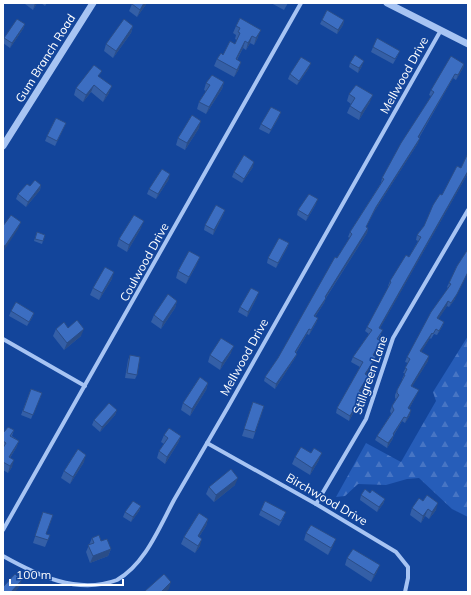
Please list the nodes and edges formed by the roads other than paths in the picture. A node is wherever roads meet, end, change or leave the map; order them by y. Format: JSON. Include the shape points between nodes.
{"nodes":[{"id":1,"x":93,"y":3,"type":"edge"},
{"id":2,"x":301,"y":3,"type":"edge"},
{"id":3,"x":387,"y":3,"type":"edge"},
{"id":4,"x":441,"y":30,"type":"junction"},
{"id":5,"x":468,"y":44,"type":"edge"},
{"id":6,"x":3,"y":146,"type":"edge"},
{"id":7,"x":468,"y":210,"type":"edge"},
{"id":8,"x":3,"y":339,"type":"edge"},
{"id":9,"x":85,"y":386,"type":"junction"},
{"id":10,"x":207,"y":444,"type":"junction"},
{"id":11,"x":316,"y":504,"type":"junction"},
{"id":12,"x":3,"y":530,"type":"edge"},
{"id":13,"x":3,"y":556,"type":"edge"},
{"id":14,"x":405,"y":592,"type":"edge"}],
"edges":[{"from":1,"to":6,"type":"street","name":"Gum Branch Road"},
{"from":2,"to":9,"type":"street","name":"Coulwood Drive"},
{"from":3,"to":4,"type":"street"},
{"from":4,"to":5,"type":"street"},
{"from":4,"to":10,"type":"street","name":"Mellwood Drive"},
{"from":7,"to":11,"type":"street","name":"Stillgreen Lane","via":[[393,338],[366,419]]},
{"from":8,"to":9,"type":"street"},
{"from":9,"to":12,"type":"street","name":"Coulwood Drive"},
{"from":10,"to":11,"type":"street","name":"Birchwood Drive"},
{"from":10,"to":13,"type":"street","name":"Mellwood Drive","via":[[144,554],[132,569],[115,581],[95,587],[68,587],[40,577]]},
{"from":11,"to":14,"type":"street","name":"Birchwood Drive","via":[[386,545],[401,557],[409,574]]}]}
